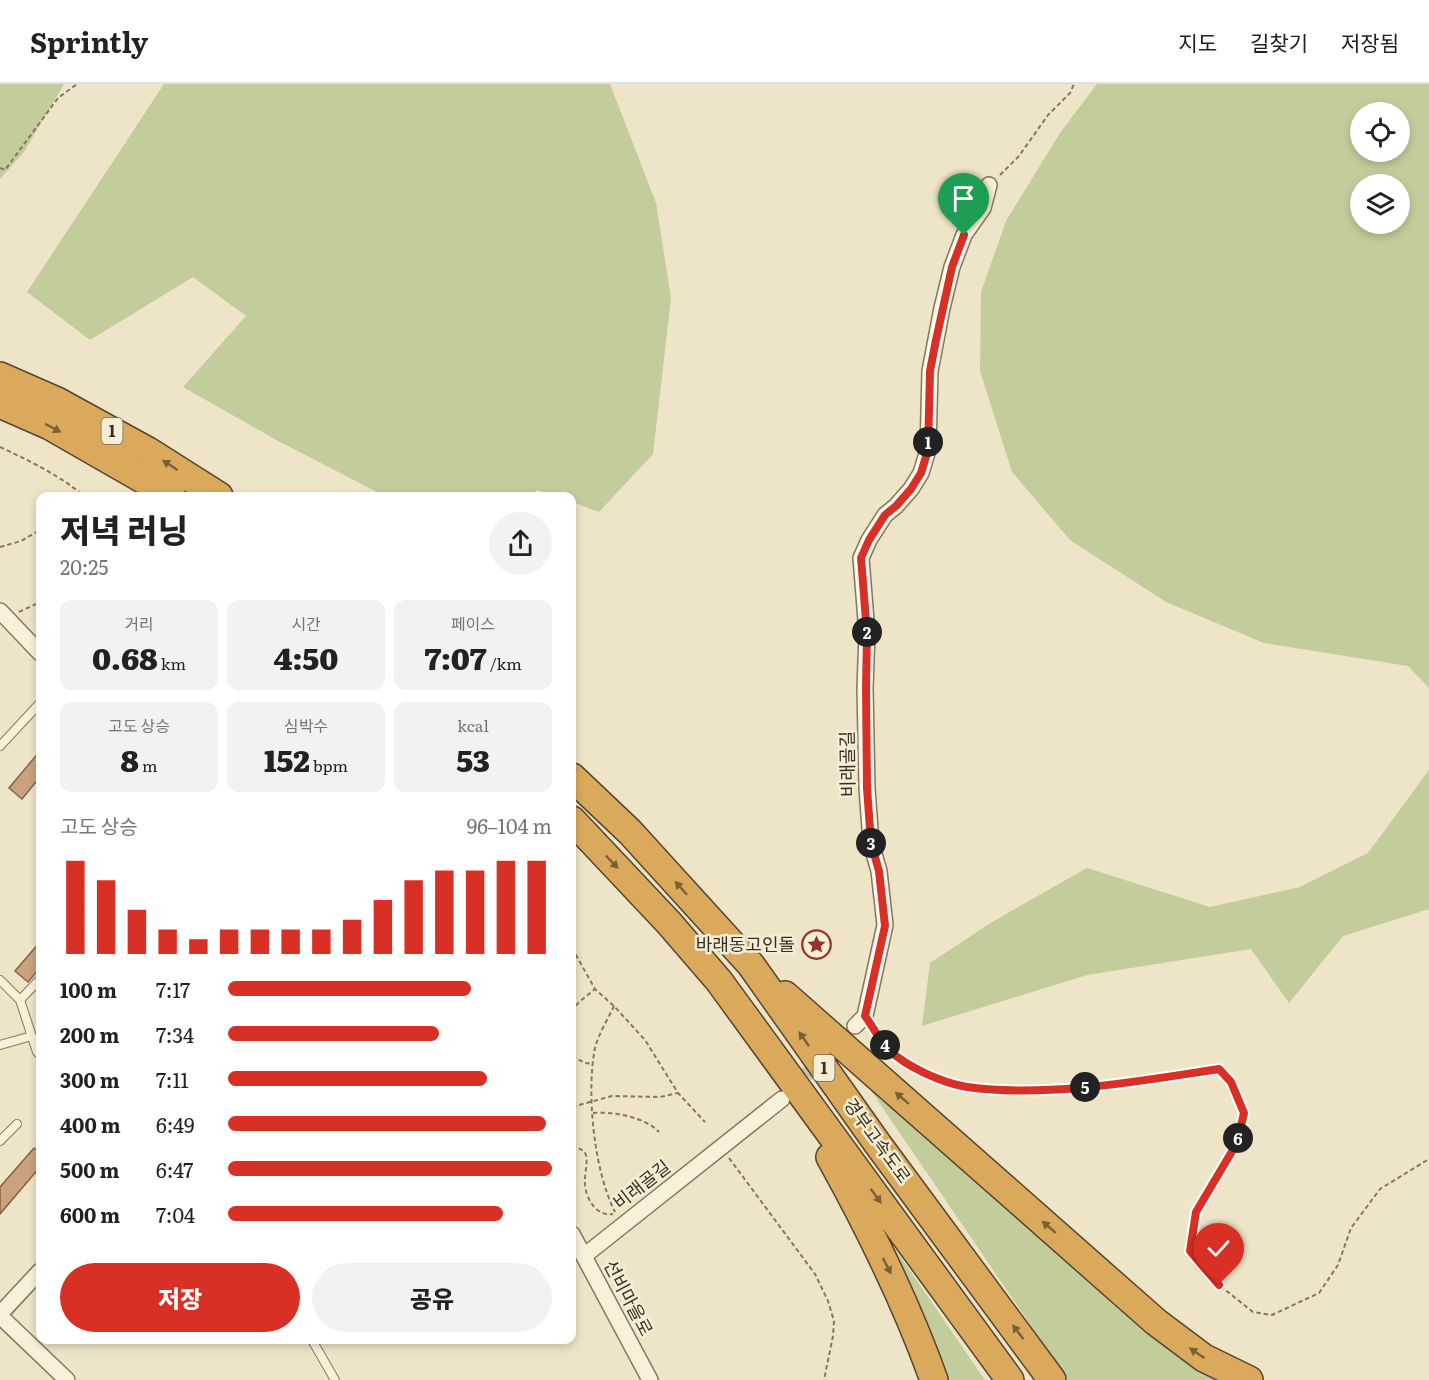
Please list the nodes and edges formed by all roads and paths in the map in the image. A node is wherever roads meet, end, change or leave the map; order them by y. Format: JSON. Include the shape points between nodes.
{"nodes":[{"id":1,"x":77,"y":84,"type":"edge"},
{"id":2,"x":1074,"y":84,"type":"edge"},
{"id":3,"x":0,"y":168,"type":"edge"},
{"id":4,"x":989,"y":185,"type":"joint"},
{"id":5,"x":0,"y":376,"type":"edge"},
{"id":6,"x":0,"y":404,"type":"edge"},
{"id":7,"x":0,"y":447,"type":"edge"},
{"id":8,"x":78,"y":492,"type":"edge"},
{"id":9,"x":165,"y":492,"type":"edge"},
{"id":10,"x":213,"y":492,"type":"edge"},
{"id":11,"x":36,"y":532,"type":"edge"},
{"id":12,"x":0,"y":547,"type":"edge"},
{"id":13,"x":36,"y":604,"type":"edge"},
{"id":14,"x":0,"y":611,"type":"edge"},
{"id":15,"x":16,"y":613,"type":"dead end"},
{"id":16,"x":36,"y":649,"type":"edge"},
{"id":17,"x":36,"y":707,"type":"edge"},
{"id":18,"x":0,"y":746,"type":"edge"},
{"id":19,"x":576,"y":781,"type":"edge"},
{"id":20,"x":576,"y":824,"type":"edge"},
{"id":21,"x":576,"y":955,"type":"edge"},
{"id":22,"x":751,"y":965,"type":"junction"},
{"id":23,"x":0,"y":980,"type":"edge"},
{"id":24,"x":719,"y":981,"type":"junction"},
{"id":25,"x":36,"y":983,"type":"edge"},
{"id":26,"x":595,"y":989,"type":"junction"},
{"id":27,"x":20,"y":1000,"type":"junction"},
{"id":28,"x":576,"y":1006,"type":"edge"},
{"id":29,"x":614,"y":1006,"type":"junction"},
{"id":30,"x":860,"y":1021,"type":"joint"},
{"id":31,"x":32,"y":1036,"type":"junction"},
{"id":32,"x":0,"y":1045,"type":"edge"},
{"id":33,"x":36,"y":1049,"type":"edge"},
{"id":34,"x":576,"y":1059,"type":"edge"},
{"id":35,"x":593,"y":1064,"type":"junction"},
{"id":36,"x":678,"y":1093,"type":"junction"},
{"id":37,"x":782,"y":1099,"type":"tunnel mouth"},
{"id":38,"x":593,"y":1102,"type":"junction"},
{"id":39,"x":576,"y":1106,"type":"edge"},
{"id":40,"x":593,"y":1113,"type":"junction"},
{"id":41,"x":705,"y":1122,"type":"dead end"},
{"id":42,"x":18,"y":1124,"type":"dead end"},
{"id":43,"x":659,"y":1131,"type":"dead end"},
{"id":44,"x":0,"y":1141,"type":"edge"},
{"id":45,"x":576,"y":1147,"type":"edge"},
{"id":46,"x":722,"y":1147,"type":"junction"},
{"id":47,"x":1429,"y":1159,"type":"edge"},
{"id":48,"x":576,"y":1241,"type":"edge"},
{"id":49,"x":584,"y":1256,"type":"junction"},
{"id":50,"x":36,"y":1275,"type":"edge"},
{"id":51,"x":0,"y":1315,"type":"edge"},
{"id":52,"x":314,"y":1344,"type":"edge"},
{"id":53,"x":67,"y":1380,"type":"edge"},
{"id":54,"x":335,"y":1380,"type":"edge"},
{"id":55,"x":650,"y":1380,"type":"edge"},
{"id":56,"x":824,"y":1380,"type":"edge"},
{"id":57,"x":934,"y":1380,"type":"edge"},
{"id":58,"x":1010,"y":1380,"type":"edge"},
{"id":59,"x":1052,"y":1380,"type":"edge"},
{"id":60,"x":1249,"y":1380,"type":"edge"}],
"edges":[{"from":1,"to":3,"type":"path","via":[[58,98],[5,170]]},
{"from":2,"to":4,"type":"path","via":[[1019,156]]},
{"from":4,"to":30,"type":"street","name":"비래골길","via":[[983,208],[964,235],[942,308],[930,371],[928,450],[921,473],[885,515],[861,558],[867,633],[867,788],[871,843],[879,871],[885,926]]},
{"from":10,"to":5,"type":"highway","number":"1","one_way":true,"via":[[138,445],[57,401]]},
{"from":6,"to":9,"type":"highway","number":"1","one_way":true,"via":[[50,426]]},
{"from":7,"to":8,"type":"path"},
{"from":11,"to":12,"type":"path"},
{"from":13,"to":15,"type":"path"},
{"from":14,"to":16,"type":"street"},
{"from":17,"to":18,"type":"lane"},
{"from":22,"to":19,"type":"highway","name":"경부고속도로","number":"1","one_way":true,"via":[[630,832]]},
{"from":20,"to":24,"type":"highway","name":"경부고속도로","number":"1","one_way":true},
{"from":21,"to":26,"type":"path"},
{"from":59,"to":22,"type":"highway","name":"경부고속도로","number":"1","one_way":true},
{"from":60,"to":22,"type":"highway","one_way":true,"via":[[1204,1358],[1156,1322]]},
{"from":23,"to":27,"type":"lane"},
{"from":24,"to":57,"type":"highway","one_way":true,"via":[[796,1098],[867,1224]]},
{"from":24,"to":58,"type":"highway","name":"경부고속도로","number":"1","one_way":true},
{"from":25,"to":27,"type":"lane"},
{"from":26,"to":28,"type":"path"},
{"from":26,"to":29,"type":"path"},
{"from":27,"to":31,"type":"lane"},
{"from":29,"to":35,"type":"path","via":[[596,1046]]},
{"from":29,"to":36,"type":"path","via":[[645,1040]]},
{"from":30,"to":47,"type":"path","via":[[888,1050],[921,1072],[966,1087],[1092,1087],[1219,1069],[1231,1082],[1244,1113],[1237,1143],[1196,1212],[1190,1251],[1219,1285],[1253,1312],[1272,1315],[1319,1293],[1338,1265],[1350,1228],[1380,1189]]},
{"from":31,"to":32,"type":"lane"},
{"from":31,"to":33,"type":"lane"},
{"from":34,"to":35,"type":"path"},
{"from":35,"to":38,"type":"path"},
{"from":36,"to":38,"type":"path","via":[[612,1096]]},
{"from":36,"to":41,"type":"path"},
{"from":37,"to":46,"type":"street","name":"비래골길"},
{"from":38,"to":39,"type":"path"},
{"from":38,"to":40,"type":"path"},
{"from":40,"to":43,"type":"path","via":[[619,1114]]},
{"from":40,"to":45,"type":"path","via":[[597,1156],[616,1214],[593,1207],[585,1185],[586,1155]]},
{"from":42,"to":44,"type":"lane"},
{"from":46,"to":49,"type":"street","name":"비래골길"},
{"from":46,"to":56,"type":"path","via":[[815,1274],[828,1301],[834,1321]]},
{"from":48,"to":49,"type":"street","name":"선비마을로"},
{"from":49,"to":55,"type":"street","name":"선비마을로"},
{"from":50,"to":51,"type":"street"},
{"from":51,"to":53,"type":"street"},
{"from":52,"to":54,"type":"lane"}]}
